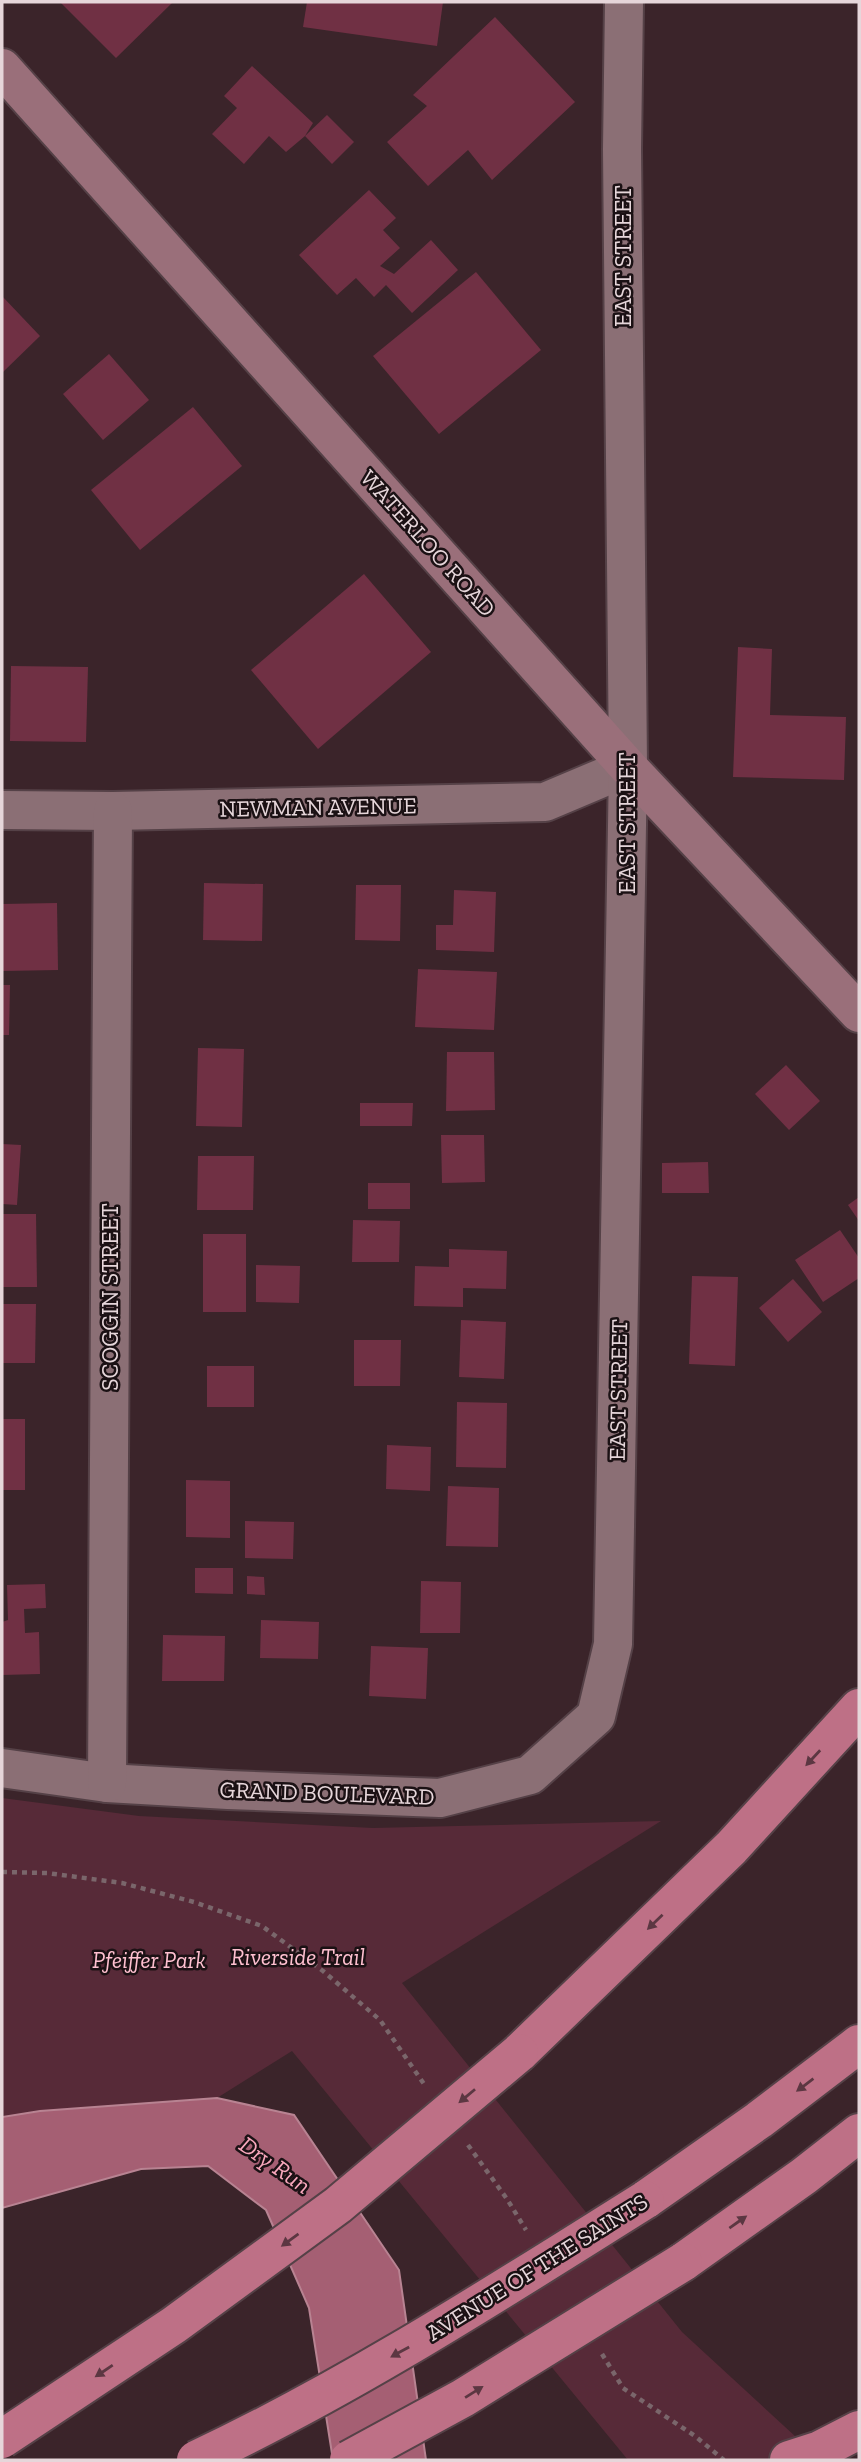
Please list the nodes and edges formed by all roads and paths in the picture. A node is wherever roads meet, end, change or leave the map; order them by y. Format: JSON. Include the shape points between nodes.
{"nodes":[{"id":1,"x":624,"y":2,"type":"edge"},
{"id":2,"x":2,"y":68,"type":"edge"},
{"id":3,"x":628,"y":766,"type":"junction"},
{"id":4,"x":2,"y":810,"type":"edge"},
{"id":5,"x":113,"y":811,"type":"junction"},
{"id":6,"x":859,"y":1013,"type":"edge"},
{"id":7,"x":613,"y":1644,"type":"joint"},
{"id":8,"x":859,"y":1708,"type":"edge"},
{"id":9,"x":2,"y":1768,"type":"edge"},
{"id":10,"x":107,"y":1783,"type":"junction"},
{"id":11,"x":859,"y":2044,"type":"edge"},
{"id":12,"x":859,"y":2133,"type":"edge"},
{"id":13,"x":859,"y":2430,"type":"edge"},
{"id":14,"x":2,"y":2439,"type":"edge"},
{"id":15,"x":805,"y":2455,"type":"edge"},
{"id":16,"x":196,"y":2460,"type":"edge"},
{"id":17,"x":349,"y":2460,"type":"edge"}],
"edges":[{"from":1,"to":3,"type":"street","name":"EAST STREET"},
{"from":2,"to":3,"type":"main road","name":"WATERLOO ROAD"},
{"from":3,"to":5,"type":"street","name":"NEWMAN AVENUE","via":[[545,802]]},
{"from":3,"to":6,"type":"main road","name":"WATERLOO ROAD"},
{"from":3,"to":7,"type":"street","name":"EAST STREET"},
{"from":4,"to":5,"type":"street","name":"NEWMAN AVENUE"},
{"from":5,"to":10,"type":"street","name":"SCOGGIN STREET"},
{"from":7,"to":10,"type":"street","name":"GRAND BOULEVARD","via":[[596,1716],[530,1775],[440,1798]]},
{"from":8,"to":14,"type":"highway","one_way":true,"bridge":true,"via":[[731,1848],[519,2053],[338,2205],[174,2325]]},
{"from":9,"to":10,"type":"street","name":"GRAND BOULEVARD"},
{"from":11,"to":16,"type":"highway","name":"AVENUE OF THE SAINTS","one_way":true,"bridge":true,"via":[[645,2200],[433,2333],[267,2426]]},
{"from":17,"to":12,"type":"highway","one_way":true,"bridge":true,"via":[[463,2398],[683,2262]]},
{"from":13,"to":15,"type":"highway"}]}
